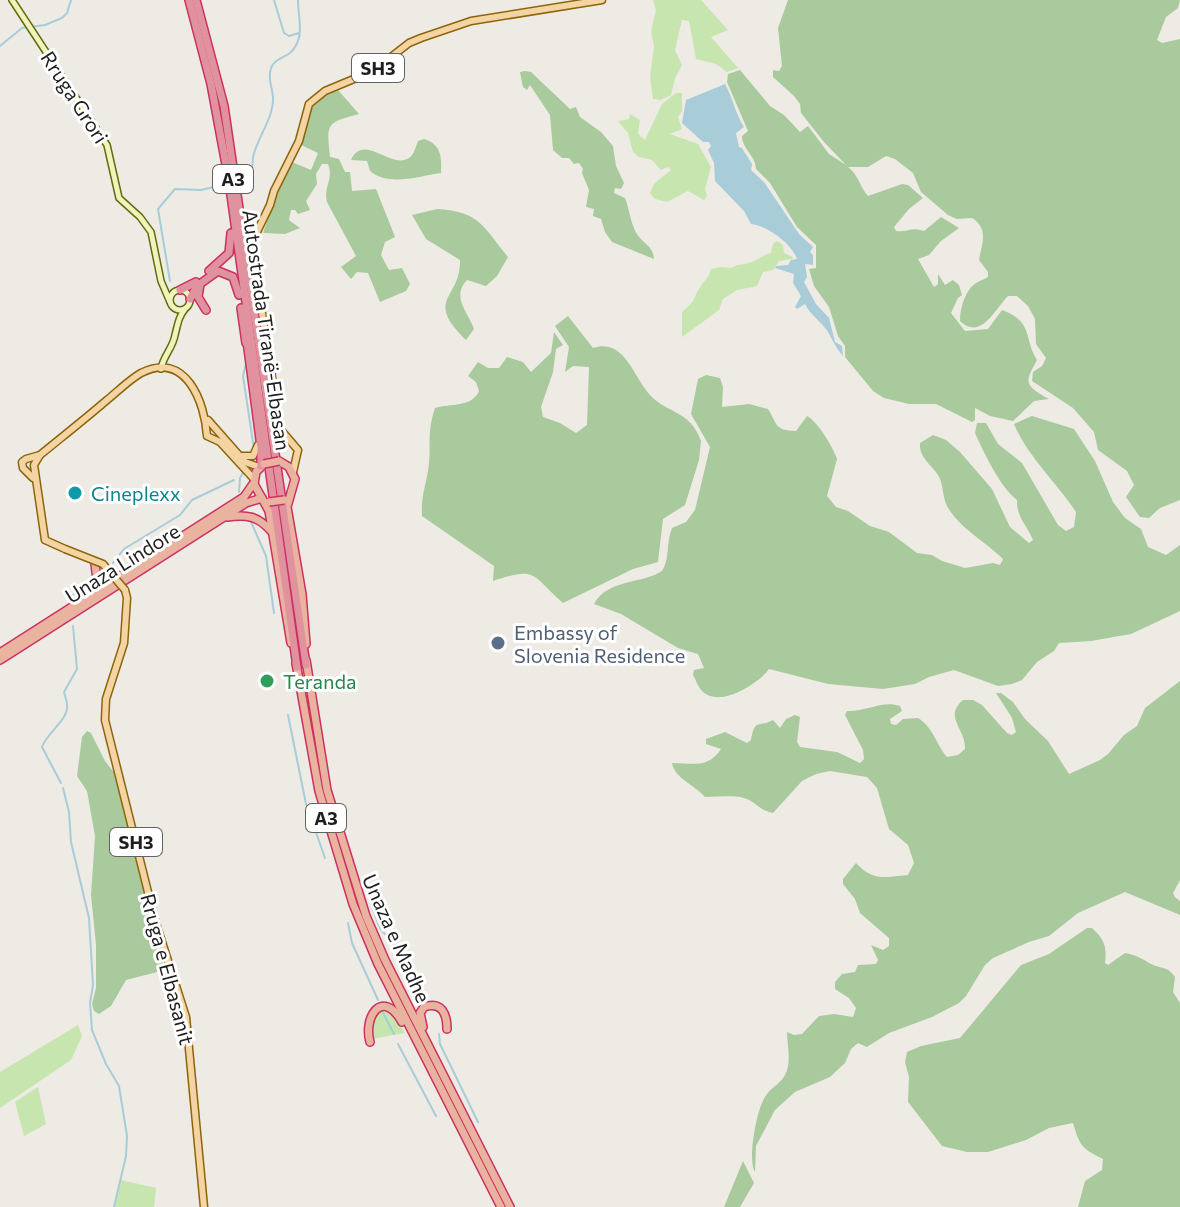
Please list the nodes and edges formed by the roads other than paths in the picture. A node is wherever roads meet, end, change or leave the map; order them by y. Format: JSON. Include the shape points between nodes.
{"nodes":[{"id":1,"x":12,"y":0,"type":"edge"},
{"id":2,"x":189,"y":0,"type":"edge"},
{"id":3,"x":196,"y":0,"type":"edge"},
{"id":4,"x":602,"y":0,"type":"edge"},
{"id":5,"x":230,"y":191,"type":"junction"},
{"id":6,"x":201,"y":282,"type":"junction"},
{"id":7,"x":161,"y":283,"type":"junction"},
{"id":8,"x":179,"y":290,"type":"junction"},
{"id":9,"x":246,"y":291,"type":"junction"},
{"id":10,"x":190,"y":299,"type":"junction"},
{"id":11,"x":171,"y":304,"type":"junction"},
{"id":12,"x":185,"y":309,"type":"junction"},
{"id":13,"x":206,"y":310,"type":"dead end"},
{"id":14,"x":176,"y":327,"type":"junction"},
{"id":15,"x":248,"y":357,"type":"junction"},
{"id":16,"x":161,"y":369,"type":"junction"},
{"id":17,"x":211,"y":427,"type":"junction"},
{"id":18,"x":220,"y":433,"type":"junction"},
{"id":19,"x":214,"y":439,"type":"junction"},
{"id":20,"x":259,"y":439,"type":"junction"},
{"id":21,"x":238,"y":455,"type":"junction"},
{"id":22,"x":295,"y":458,"type":"junction"},
{"id":23,"x":282,"y":463,"type":"junction"},
{"id":24,"x":261,"y":466,"type":"junction"},
{"id":25,"x":293,"y":472,"type":"junction"},
{"id":26,"x":254,"y":482,"type":"junction"},
{"id":27,"x":287,"y":498,"type":"junction"},
{"id":28,"x":265,"y":500,"type":"junction"},
{"id":29,"x":224,"y":517,"type":"junction"},
{"id":30,"x":273,"y":534,"type":"junction"},
{"id":31,"x":96,"y":568,"type":"dead end"},
{"id":32,"x":48,"y":622,"type":"junction"},
{"id":33,"x":0,"y":653,"type":"edge"},
{"id":34,"x":0,"y":660,"type":"edge"},
{"id":35,"x":302,"y":666,"type":"junction"},
{"id":36,"x":381,"y":962,"type":"junction"},
{"id":37,"x":441,"y":1082,"type":"junction"},
{"id":38,"x":204,"y":1207,"type":"edge"},
{"id":39,"x":501,"y":1207,"type":"edge"},
{"id":40,"x":510,"y":1207,"type":"edge"}],
"edges":[{"from":1,"to":7,"type":"main road","name":"Rruga Grori","via":[[105,141],[119,198],[151,232]]},
{"from":2,"to":5,"type":"highway","name":"Autostrada Tiranë-Elbasan","number":"A3"},
{"from":3,"to":9,"type":"highway","name":"Autostrada Tiranë-Elbasan","number":"A3","via":[[224,106]]},
{"from":4,"to":22,"type":"main road","number":"SH3","via":[[471,21],[421,38],[378,68],[325,91],[309,104],[299,141],[253,243],[280,429],[297,446]]},
{"from":5,"to":8,"type":"highway","via":[[229,253],[192,286]]},
{"from":5,"to":9,"type":"highway","name":"Autostrada Tiranë-Elbasan","number":"A3"},
{"from":6,"to":10,"type":"highway"},
{"from":6,"to":13,"type":"highway","via":[[198,297]]},
{"from":6,"to":15,"type":"highway","via":[[218,271],[233,277]]},
{"from":7,"to":8,"type":"main road"},
{"from":7,"to":11,"type":"main road","name":"Rruga Grori"},
{"from":8,"to":10,"type":"main road"},
{"from":8,"to":11,"type":"main road","via":[[172,294]]},
{"from":9,"to":15,"type":"highway"},
{"from":9,"to":23,"type":"highway","via":[[263,343]]},
{"from":9,"to":35,"type":"highway","name":"Autostrada Tiranë-Elbasan","number":"A3"},
{"from":10,"to":12,"type":"main road"},
{"from":11,"to":12,"type":"main road"},
{"from":11,"to":14,"type":"main road","name":"Rruga Grori"},
{"from":12,"to":14,"type":"main road"},
{"from":14,"to":16,"type":"main road"},
{"from":15,"to":20,"type":"highway"},
{"from":16,"to":17,"type":"main road","via":[[188,380]]},
{"from":16,"to":38,"type":"main road","name":"Rruga e Elbasanit","number":"SH3","bridge":true,"via":[[134,378],[30,465],[45,540],[103,564],[126,592],[124,643],[106,699],[105,720],[155,920],[186,1017]]},
{"from":17,"to":18,"type":"main road"},
{"from":17,"to":19,"type":"main road","via":[[207,436]]},
{"from":18,"to":19,"type":"main road"},
{"from":18,"to":21,"type":"main road"},
{"from":19,"to":26,"type":"main road"},
{"from":20,"to":21,"type":"main road","via":[[253,456]]},
{"from":20,"to":24,"type":"highway"},
{"from":21,"to":24,"type":"main road","via":[[247,464]]},
{"from":22,"to":23,"type":"main road"},
{"from":22,"to":25,"type":"main road"},
{"from":23,"to":24,"type":"highway","bridge":true},
{"from":23,"to":25,"type":"highway"},
{"from":24,"to":26,"type":"highway"},
{"from":25,"to":27,"type":"highway","via":[[295,484]]},
{"from":26,"to":28,"type":"highway"},
{"from":26,"to":32,"type":"highway","name":"Unaza Lindore","via":[[244,497]]},
{"from":27,"to":28,"type":"highway","bridge":true},
{"from":27,"to":35,"type":"highway","via":[[302,594]]},
{"from":28,"to":29,"type":"highway","name":"Unaza Lindore","via":[[250,501]]},
{"from":28,"to":30,"type":"highway"},
{"from":29,"to":30,"type":"highway","via":[[255,517]]},
{"from":29,"to":34,"type":"highway","name":"Unaza Lindore"},
{"from":30,"to":35,"type":"highway","via":[[290,640]]},
{"from":31,"to":32,"type":"highway","via":[[95,586]]},
{"from":32,"to":33,"type":"highway","name":"Unaza Lindore"},
{"from":35,"to":36,"type":"highway","name":"Unaza e Madhe","number":"A3","via":[[329,799]]},
{"from":36,"to":37,"type":"highway","name":"Unaza e Madhe","number":"A3"},
{"from":36,"to":37,"type":"highway","via":[[410,1000],[442,1005],[450,1029],[443,1009],[433,1005],[422,1009],[421,1024],[443,1067]]},
{"from":36,"to":37,"type":"highway","via":[[387,996],[371,1013],[367,1026],[368,1043],[373,1013],[383,1006],[393,1008],[429,1073]]},
{"from":37,"to":39,"type":"highway","name":"Unaza e Madhe","number":"A3"},
{"from":37,"to":40,"type":"highway","name":"Unaza e Madhe","number":"A3"}]}
